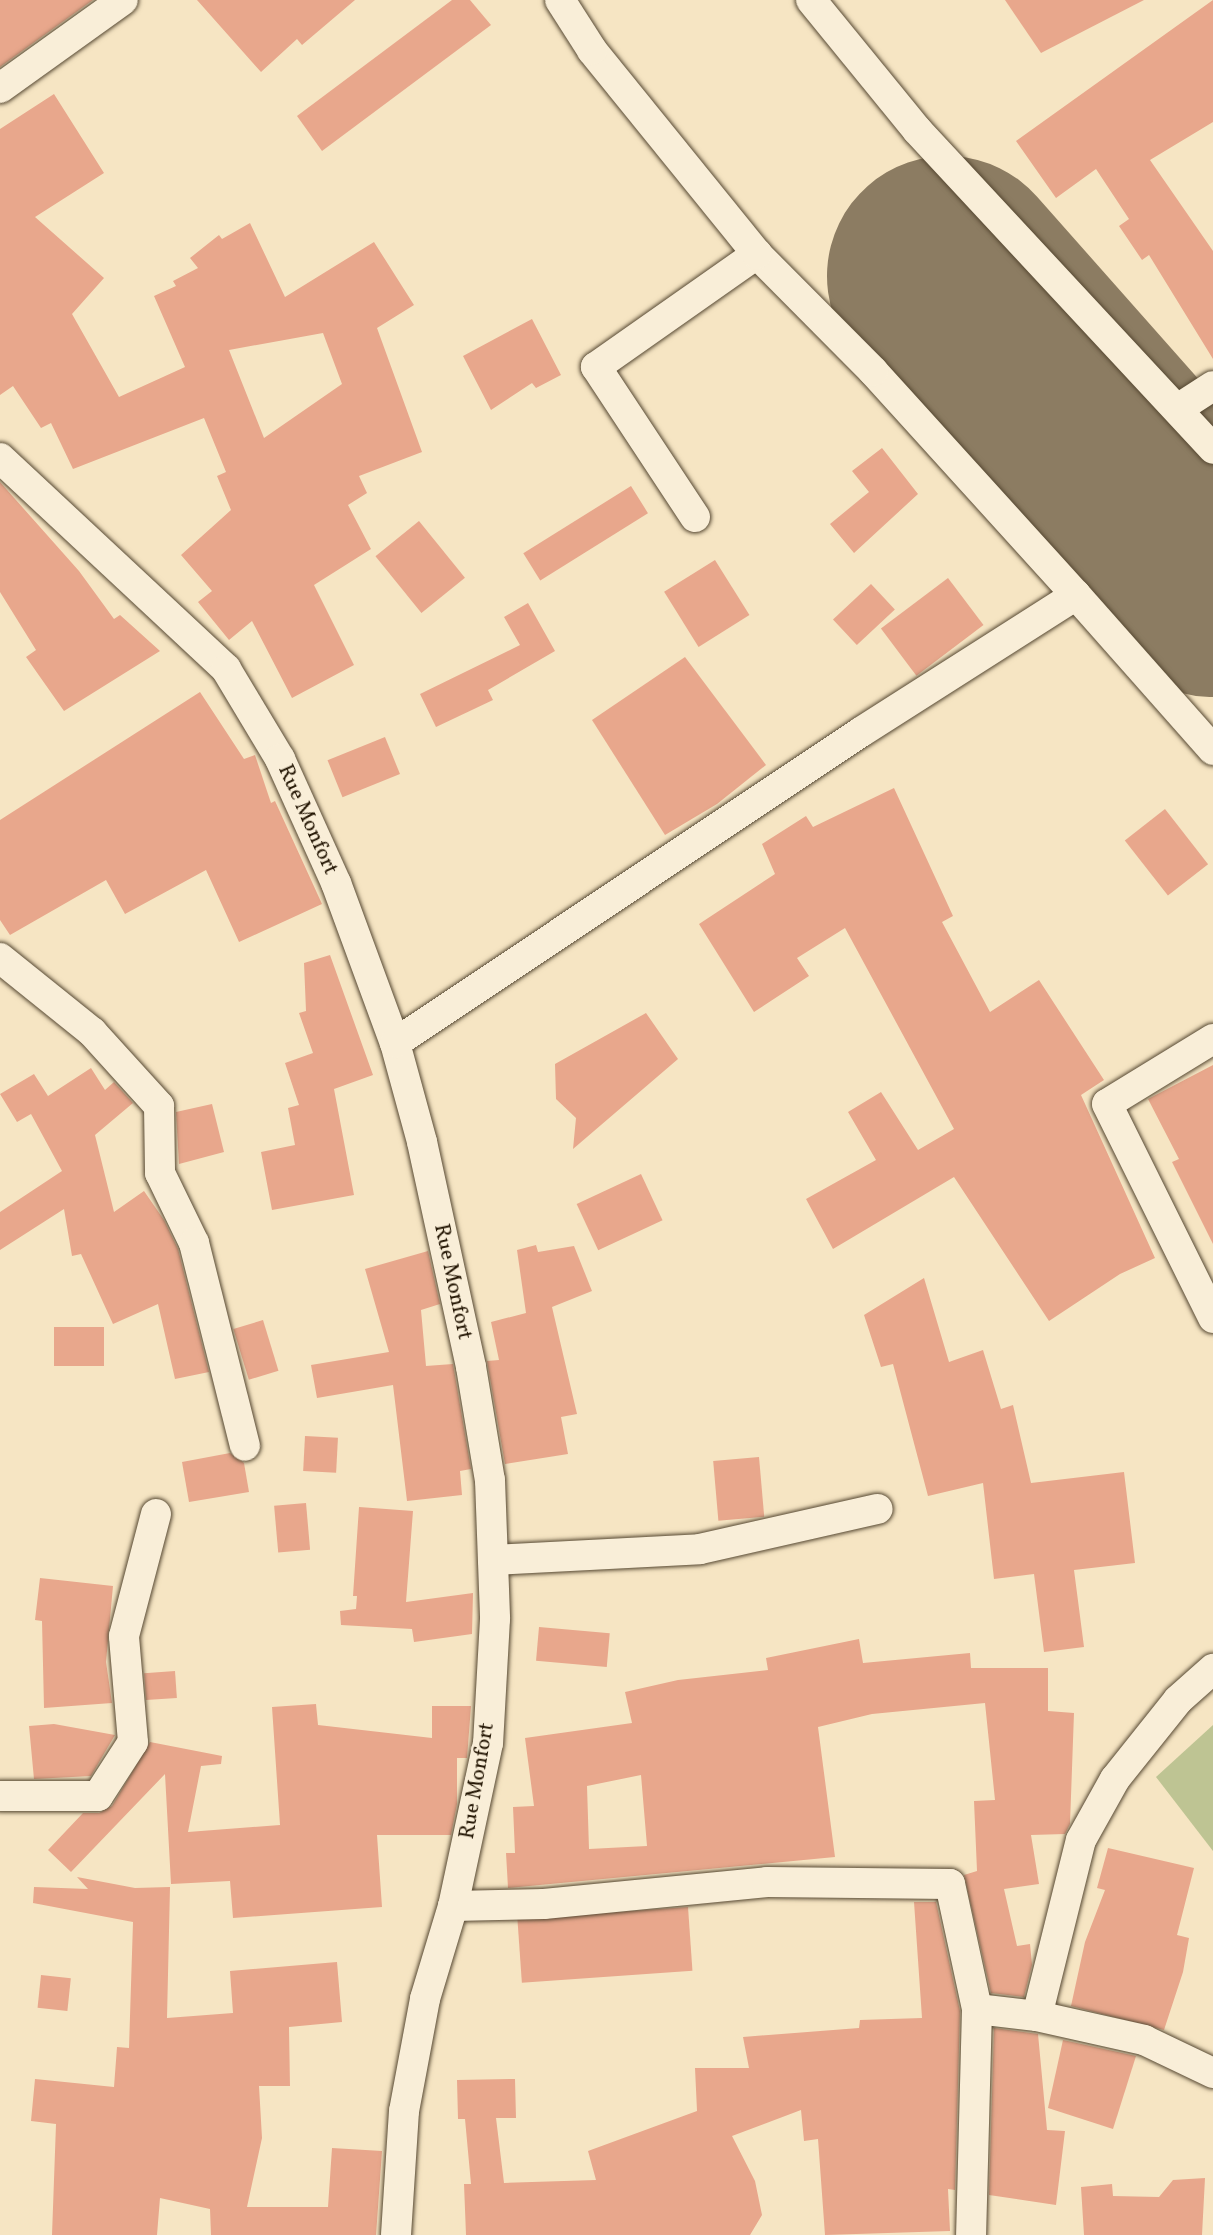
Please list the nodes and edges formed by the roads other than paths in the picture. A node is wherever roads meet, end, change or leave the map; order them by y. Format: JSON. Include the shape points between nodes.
{"nodes":[{"id":1,"x":123,"y":0,"type":"edge"},
{"id":2,"x":560,"y":0,"type":"edge"},
{"id":3,"x":811,"y":0,"type":"edge"},
{"id":4,"x":0,"y":88,"type":"edge"},
{"id":5,"x":757,"y":254,"type":"junction"},
{"id":6,"x":1213,"y":386,"type":"edge"},
{"id":7,"x":1179,"y":408,"type":"junction"},
{"id":8,"x":1213,"y":449,"type":"edge"},
{"id":9,"x":0,"y":458,"type":"edge"},
{"id":10,"x":694,"y":517,"type":"dead end"},
{"id":11,"x":1076,"y":595,"type":"junction"},
{"id":12,"x":1213,"y":750,"type":"edge"},
{"id":13,"x":0,"y":958,"type":"edge"},
{"id":14,"x":1213,"y":1039,"type":"edge"},
{"id":15,"x":395,"y":1043,"type":"junction"},
{"id":16,"x":1213,"y":1318,"type":"edge"},
{"id":17,"x":245,"y":1446,"type":"dead end"},
{"id":18,"x":878,"y":1509,"type":"dead end"},
{"id":19,"x":156,"y":1514,"type":"dead end"},
{"id":20,"x":493,"y":1560,"type":"junction"},
{"id":21,"x":1213,"y":1669,"type":"edge"},
{"id":22,"x":0,"y":1796,"type":"edge"},
{"id":23,"x":453,"y":1906,"type":"junction"},
{"id":24,"x":977,"y":2009,"type":"junction"},
{"id":25,"x":1037,"y":2016,"type":"junction"},
{"id":26,"x":1213,"y":2073,"type":"edge"},
{"id":27,"x":396,"y":2235,"type":"edge"},
{"id":28,"x":971,"y":2235,"type":"edge"}],
"edges":[{"from":1,"to":4,"type":"street"},
{"from":2,"to":5,"type":"street","via":[[592,50]]},
{"from":3,"to":7,"type":"street","via":[[917,130]]},
{"from":5,"to":10,"type":"street","via":[[596,367]]},
{"from":5,"to":11,"type":"street","via":[[873,371]]},
{"from":6,"to":7,"type":"street"},
{"from":7,"to":8,"type":"street"},
{"from":9,"to":15,"type":"street","name":"Rue Monfort","via":[[226,669],[280,759],[331,873]]},
{"from":11,"to":12,"type":"street"},
{"from":11,"to":15,"type":"street","via":[[861,732]]},
{"from":13,"to":17,"type":"street","via":[[92,1032],[159,1106],[160,1173],[194,1243]]},
{"from":14,"to":16,"type":"street","via":[[1107,1104]]},
{"from":15,"to":20,"type":"street","name":"Rue Monfort","via":[[422,1142],[471,1367],[490,1480]]},
{"from":18,"to":20,"type":"street","via":[[700,1549]]},
{"from":19,"to":22,"type":"street","via":[[124,1636],[133,1742],[98,1796]]},
{"from":20,"to":23,"type":"street","name":"Rue Monfort","via":[[495,1619],[488,1743]]},
{"from":21,"to":25,"type":"street","via":[[1178,1700],[1115,1779],[1081,1839]]},
{"from":23,"to":24,"type":"street","via":[[544,1904],[767,1882],[950,1884]]},
{"from":23,"to":27,"type":"street","name":"Rue Monfort","via":[[425,1999],[404,2111]]},
{"from":24,"to":25,"type":"street"},
{"from":24,"to":28,"type":"street"},
{"from":25,"to":26,"type":"street","via":[[1144,2040]]}]}
